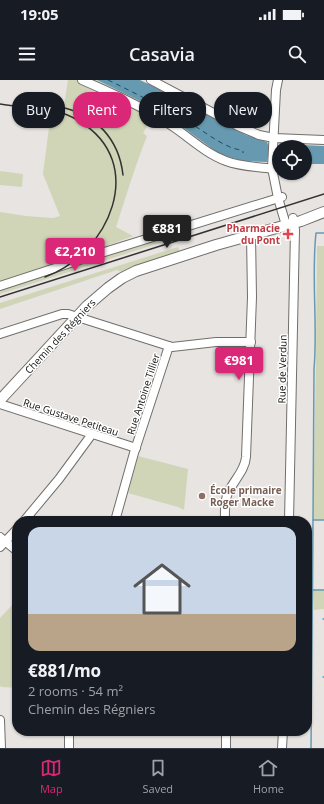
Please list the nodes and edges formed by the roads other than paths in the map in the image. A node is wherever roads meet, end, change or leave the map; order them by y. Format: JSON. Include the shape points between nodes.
{"nodes":[{"id":1,"x":82,"y":80,"type":"edge"},
{"id":2,"x":151,"y":80,"type":"edge"},
{"id":3,"x":170,"y":80,"type":"edge"},
{"id":4,"x":274,"y":80,"type":"edge"},
{"id":5,"x":278,"y":80,"type":"edge"},
{"id":6,"x":166,"y":88,"type":"junction"},
{"id":7,"x":276,"y":90,"type":"junction"},
{"id":8,"x":274,"y":140,"type":"joint"},
{"id":9,"x":312,"y":140,"type":"edge"},
{"id":10,"x":324,"y":140,"type":"edge"},
{"id":11,"x":272,"y":166,"type":"edge"},
{"id":12,"x":276,"y":180,"type":"edge"},
{"id":13,"x":280,"y":197,"type":"junction"},
{"id":14,"x":324,"y":207,"type":"edge"},
{"id":15,"x":324,"y":212,"type":"edge"},
{"id":16,"x":289,"y":221,"type":"junction"},
{"id":17,"x":251,"y":235,"type":"junction"},
{"id":18,"x":216,"y":245,"type":"junction"},
{"id":19,"x":0,"y":286,"type":"edge"},
{"id":20,"x":77,"y":316,"type":"junction"},
{"id":21,"x":0,"y":334,"type":"edge"},
{"id":22,"x":251,"y":342,"type":"junction"},
{"id":23,"x":169,"y":346,"type":"junction"},
{"id":24,"x":0,"y":400,"type":"edge"},
{"id":25,"x":0,"y":404,"type":"edge"},
{"id":26,"x":92,"y":434,"type":"junction"},
{"id":27,"x":136,"y":448,"type":"junction"},
{"id":28,"x":28,"y":516,"type":"edge"},
{"id":29,"x":116,"y":516,"type":"edge"},
{"id":30,"x":225,"y":516,"type":"edge"},
{"id":31,"x":288,"y":516,"type":"edge"},
{"id":32,"x":12,"y":533,"type":"edge"},
{"id":33,"x":2,"y":542,"type":"edge"},
{"id":34,"x":12,"y":548,"type":"edge"},
{"id":35,"x":0,"y":720,"type":"edge"},
{"id":36,"x":69,"y":736,"type":"edge"},
{"id":37,"x":226,"y":736,"type":"edge"},
{"id":38,"x":283,"y":736,"type":"edge"},
{"id":39,"x":1,"y":748,"type":"edge"},
{"id":40,"x":68,"y":748,"type":"edge"},
{"id":41,"x":226,"y":748,"type":"edge"},
{"id":42,"x":282,"y":748,"type":"edge"}],
"edges":[{"from":1,"to":11,"type":"street","via":[[149,112],[215,157],[237,164]]},
{"from":2,"to":6,"type":"street"},
{"from":3,"to":6,"type":"street"},
{"from":4,"to":7,"type":"street"},
{"from":5,"to":7,"type":"street"},
{"from":6,"to":8,"type":"street","via":[[243,128]]},
{"from":7,"to":8,"type":"street","name":"Rue de Verdun"},
{"from":9,"to":10,"type":"street"},
{"from":12,"to":13,"type":"street","name":"Rue de Verdun"},
{"from":13,"to":16,"type":"street","name":"Rue de Verdun"},
{"from":13,"to":19,"type":"street"},
{"from":14,"to":16,"type":"main road"},
{"from":15,"to":16,"type":"main road"},
{"from":16,"to":17,"type":"main road","name":"Chemin des Régniers"},
{"from":16,"to":18,"type":"main road","name":"Chemin des Régniers","via":[[236,234]]},
{"from":16,"to":31,"type":"street","name":"Rue de Verdun","via":[[295,237]]},
{"from":17,"to":18,"type":"main road","name":"Chemin des Régniers"},
{"from":17,"to":22,"type":"street"},
{"from":18,"to":20,"type":"main road","name":"Chemin des Régniers","via":[[132,273],[103,292]]},
{"from":20,"to":21,"type":"street","via":[[65,314]]},
{"from":20,"to":23,"type":"street"},
{"from":20,"to":24,"type":"main road","name":"Chemin des Régniers"},
{"from":22,"to":23,"type":"street"},
{"from":22,"to":30,"type":"street","via":[[246,460],[227,495]]},
{"from":23,"to":27,"type":"street","name":"Rue Antoine Tillier"},
{"from":25,"to":26,"type":"street","name":"Rue Gustave Petiteau"},
{"from":26,"to":27,"type":"street","name":"Rue Gustave Petiteau"},
{"from":26,"to":28,"type":"street"},
{"from":27,"to":29,"type":"street","name":"Rue Antoine Tillier"},
{"from":32,"to":33,"type":"street"},
{"from":33,"to":34,"type":"street"},
{"from":35,"to":39,"type":"street"},
{"from":36,"to":40,"type":"street"},
{"from":37,"to":41,"type":"street"},
{"from":38,"to":42,"type":"street"}]}
